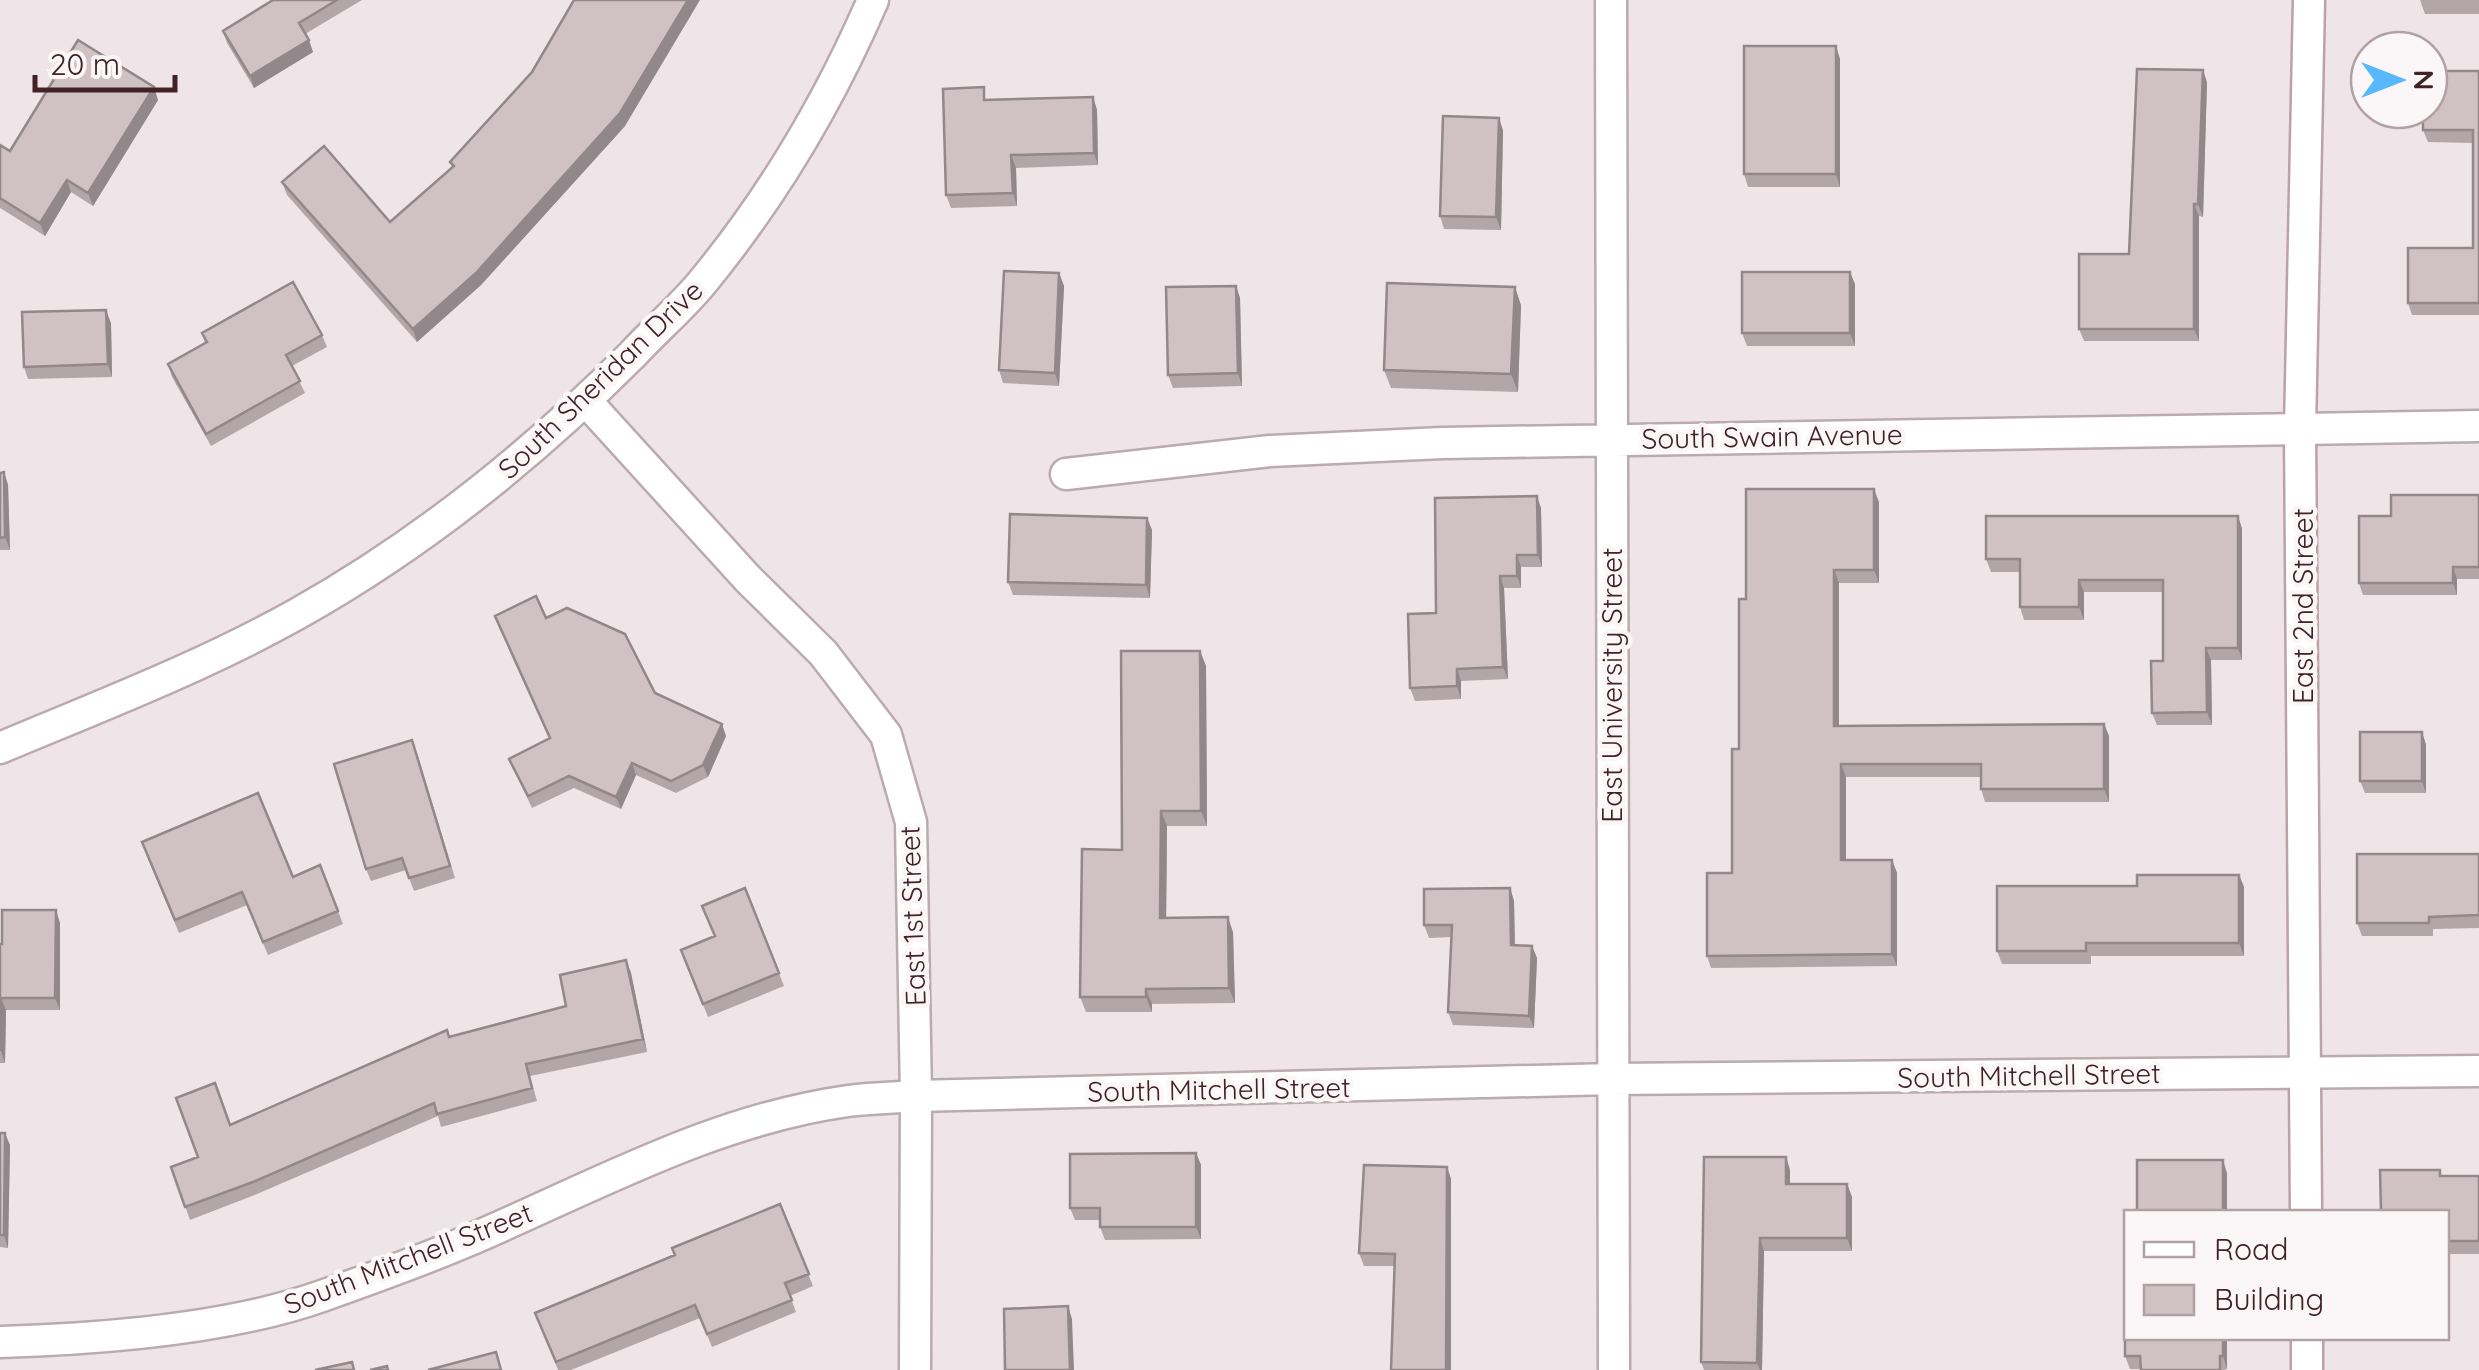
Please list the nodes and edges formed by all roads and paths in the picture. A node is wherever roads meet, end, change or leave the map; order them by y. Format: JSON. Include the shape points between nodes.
{"nodes":[{"id":1,"x":874,"y":0,"type":"edge"},
{"id":2,"x":1612,"y":0,"type":"edge"},
{"id":3,"x":2308,"y":0,"type":"edge"},
{"id":4,"x":586,"y":401,"type":"junction"},
{"id":5,"x":2479,"y":426,"type":"edge"},
{"id":6,"x":2300,"y":429,"type":"junction"},
{"id":7,"x":1610,"y":438,"type":"junction"},
{"id":8,"x":1066,"y":474,"type":"dead end"},
{"id":9,"x":0,"y":748,"type":"edge"},
{"id":10,"x":2479,"y":1071,"type":"edge"},
{"id":11,"x":2306,"y":1072,"type":"junction"},
{"id":12,"x":1612,"y":1079,"type":"junction"},
{"id":13,"x":916,"y":1096,"type":"junction"},
{"id":14,"x":2306,"y":1210,"type":"edge"},
{"id":15,"x":2307,"y":1340,"type":"edge"},
{"id":16,"x":0,"y":1342,"type":"edge"},
{"id":17,"x":916,"y":1370,"type":"edge"},
{"id":18,"x":1614,"y":1370,"type":"edge"},
{"id":19,"x":2307,"y":1370,"type":"edge"}],
"edges":[{"from":1,"to":4,"type":"street","name":"South Sheridan Drive","via":[[812,124],[765,198],[699,286]]},
{"from":2,"to":7,"type":"street","name":"East University Street"},
{"from":3,"to":6,"type":"street","name":"East 2nd Street"},
{"from":4,"to":9,"type":"street","name":"South Sheridan Drive","via":[[413,542],[296,614],[189,668]]},
{"from":4,"to":13,"type":"street","name":"East 1st Street","via":[[823,653],[886,735],[911,822]]},
{"from":5,"to":6,"type":"street","name":"South Swain Avenue"},
{"from":6,"to":7,"type":"street","name":"South Swain Avenue"},
{"from":6,"to":11,"type":"street","name":"East 2nd Street"},
{"from":7,"to":8,"type":"street","name":"South Swain Avenue","via":[[1270,451]]},
{"from":7,"to":12,"type":"street","name":"East University Street"},
{"from":10,"to":11,"type":"street","name":"South Mitchell Street"},
{"from":11,"to":12,"type":"street","name":"South Mitchell Street"},
{"from":11,"to":14,"type":"street","name":"East 2nd Street"},
{"from":12,"to":13,"type":"street","name":"South Mitchell Street"},
{"from":12,"to":18,"type":"street","name":"East University Street"},
{"from":13,"to":16,"type":"street","name":"South Mitchell Street","via":[[848,1101],[722,1132],[318,1298],[164,1328]]},
{"from":13,"to":17,"type":"street","name":"East 1st Street"},
{"from":15,"to":19,"type":"street"}]}
